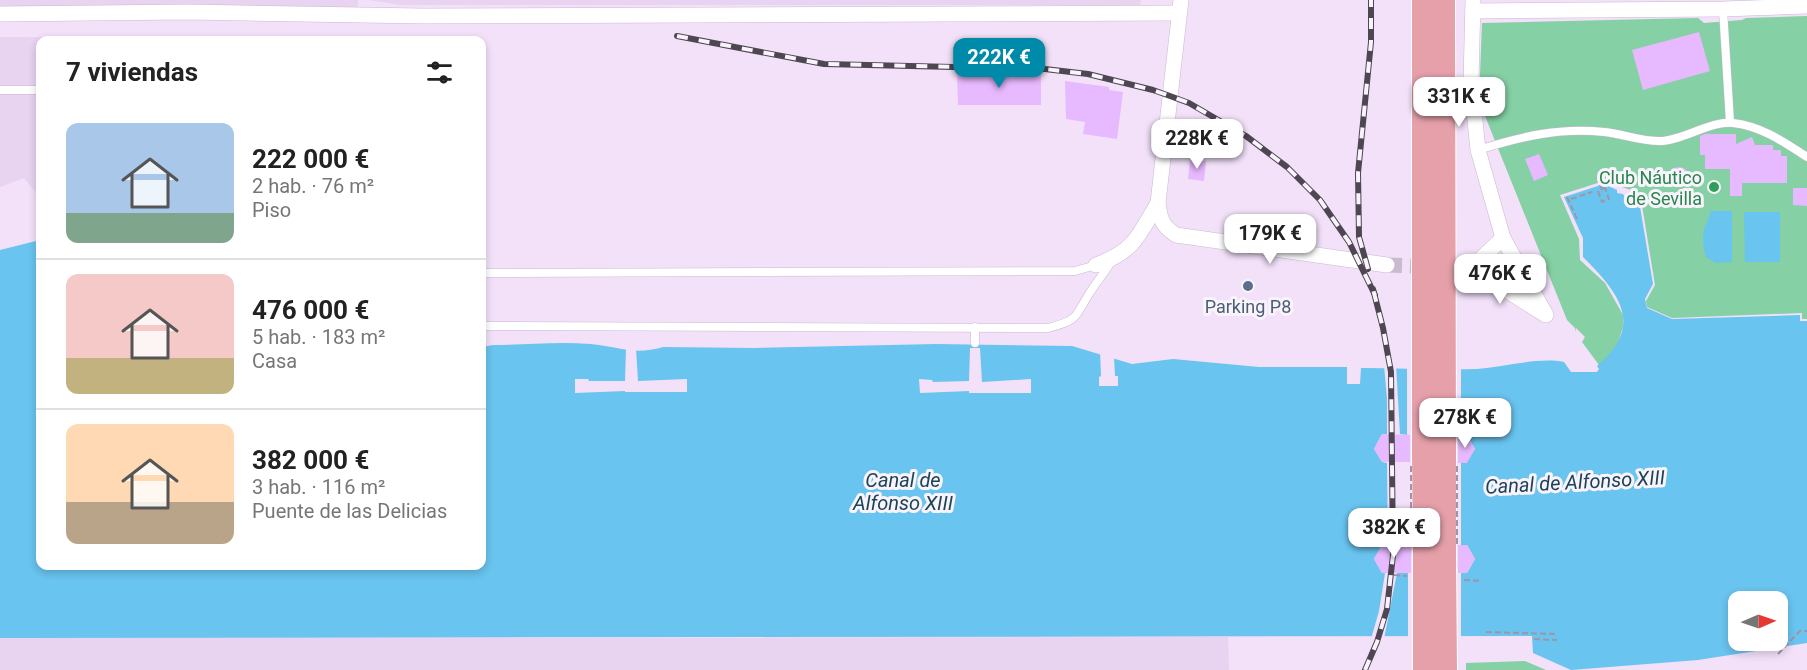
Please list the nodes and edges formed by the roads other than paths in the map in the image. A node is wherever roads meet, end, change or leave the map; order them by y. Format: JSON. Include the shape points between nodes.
{"nodes":[{"id":1,"x":1424,"y":0,"type":"edge"},
{"id":2,"x":1443,"y":0,"type":"edge"},
{"id":3,"x":1473,"y":5,"type":"edge"},
{"id":4,"x":1807,"y":6,"type":"edge"},
{"id":5,"x":1180,"y":7,"type":"edge"},
{"id":6,"x":1723,"y":9,"type":"junction"},
{"id":7,"x":0,"y":14,"type":"edge"},
{"id":8,"x":0,"y":90,"type":"edge"},
{"id":9,"x":36,"y":90,"type":"edge"},
{"id":10,"x":1730,"y":122,"type":"junction"},
{"id":11,"x":1478,"y":150,"type":"junction"},
{"id":12,"x":1807,"y":157,"type":"edge"},
{"id":13,"x":1158,"y":203,"type":"junction"},
{"id":14,"x":1503,"y":238,"type":"junction"},
{"id":15,"x":1114,"y":259,"type":"junction"},
{"id":16,"x":1387,"y":264,"type":"tunnel mouth"},
{"id":17,"x":1096,"y":265,"type":"joint"},
{"id":18,"x":486,"y":273,"type":"edge"},
{"id":19,"x":486,"y":326,"type":"edge"},
{"id":20,"x":975,"y":327,"type":"junction"},
{"id":21,"x":975,"y":342,"type":"dead end"},
{"id":22,"x":1425,"y":670,"type":"edge"},
{"id":23,"x":1445,"y":670,"type":"edge"}],
"edges":[{"from":1,"to":22,"type":"main road","bridge":true},
{"from":2,"to":23,"type":"main road","bridge":true},
{"from":3,"to":6,"type":"street"},
{"from":3,"to":11,"type":"street","via":[[1471,82]]},
{"from":4,"to":6,"type":"street"},
{"from":5,"to":7,"type":"street","via":[[422,16]]},
{"from":5,"to":13,"type":"street"},
{"from":6,"to":10,"type":"lane"},
{"from":8,"to":9,"type":"lane"},
{"from":10,"to":11,"type":"lane","via":[[1662,141],[1607,132],[1560,130]]},
{"from":10,"to":12,"type":"lane","via":[[1771,135]]},
{"from":11,"to":14,"type":"street"},
{"from":13,"to":15,"type":"street","via":[[1134,244]]},
{"from":13,"to":16,"type":"street","via":[[1160,220],[1176,236]]},
{"from":14,"to":14,"type":"street","via":[[1471,268],[1546,315],[1514,257]]},
{"from":15,"to":17,"type":"street"},
{"from":15,"to":20,"type":"lane","via":[[1082,310],[1064,324],[1048,328]]},
{"from":17,"to":18,"type":"lane","via":[[1075,271]]},
{"from":19,"to":20,"type":"lane"},
{"from":20,"to":21,"type":"lane"}]}
